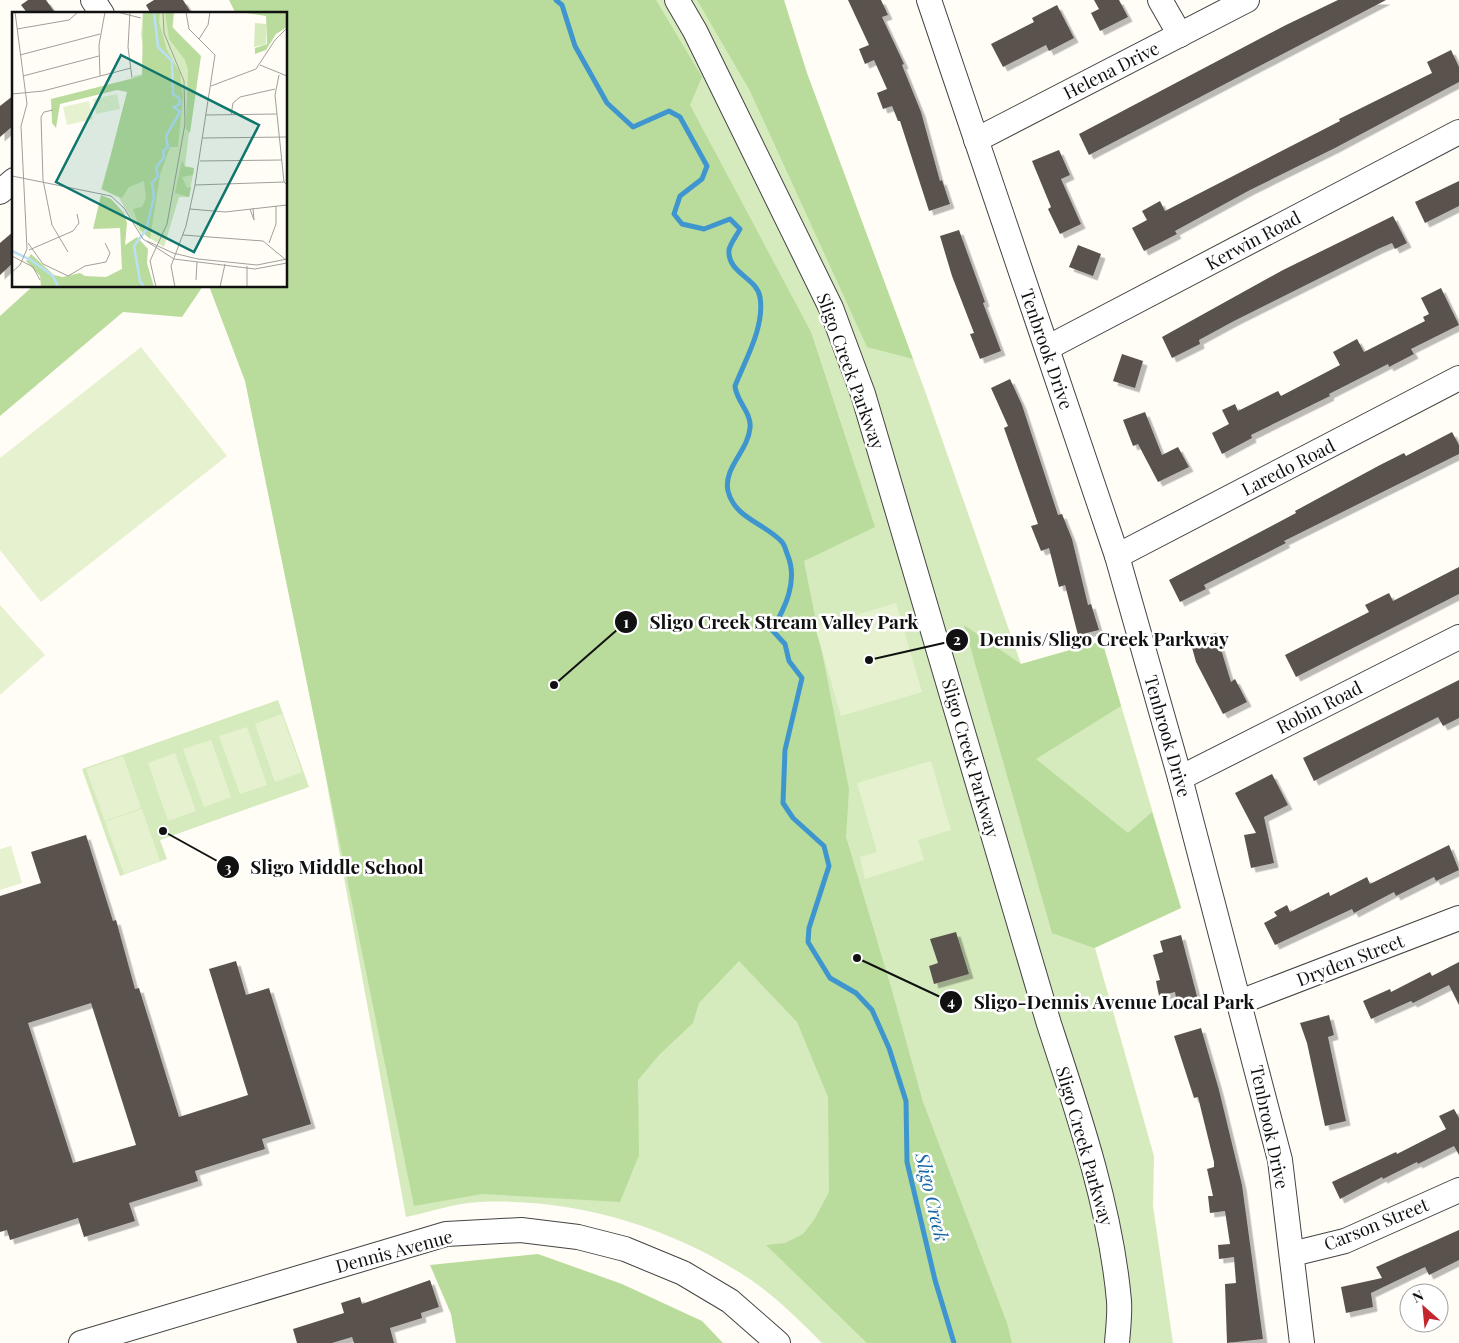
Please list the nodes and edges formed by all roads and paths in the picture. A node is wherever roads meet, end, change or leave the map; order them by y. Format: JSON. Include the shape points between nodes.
{"nodes":[{"id":1,"x":93,"y":0,"type":"edge"},
{"id":2,"x":677,"y":0,"type":"edge"},
{"id":3,"x":929,"y":0,"type":"edge"},
{"id":4,"x":1160,"y":0,"type":"edge"},
{"id":5,"x":1247,"y":0,"type":"edge"},
{"id":6,"x":101,"y":12,"type":"edge"},
{"id":7,"x":1180,"y":35,"type":"junction"},
{"id":8,"x":1459,"y":132,"type":"edge"},
{"id":9,"x":976,"y":140,"type":"junction"},
{"id":10,"x":12,"y":182,"type":"edge"},
{"id":11,"x":0,"y":192,"type":"edge"},
{"id":12,"x":1047,"y":348,"type":"junction"},
{"id":13,"x":1459,"y":378,"type":"edge"},
{"id":14,"x":1117,"y":556,"type":"junction"},
{"id":15,"x":1459,"y":637,"type":"edge"},
{"id":16,"x":1180,"y":778,"type":"junction"},
{"id":17,"x":1459,"y":918,"type":"edge"},
{"id":18,"x":1240,"y":1002,"type":"junction"},
{"id":19,"x":1459,"y":1190,"type":"edge"},
{"id":20,"x":1292,"y":1254,"type":"junction"},
{"id":21,"x":81,"y":1343,"type":"edge"},
{"id":22,"x":778,"y":1343,"type":"edge"},
{"id":23,"x":1117,"y":1343,"type":"edge"},
{"id":24,"x":1302,"y":1343,"type":"edge"}],
"edges":[{"from":1,"to":6,"type":"street"},
{"from":2,"to":23,"type":"street","name":"Sligo Creek Parkway","via":[[698,35],[831,308],[863,394],[1109,1227],[1119,1303]]},
{"from":3,"to":9,"type":"street","name":"Tenbrook Drive"},
{"from":4,"to":7,"type":"street"},
{"from":5,"to":7,"type":"street","name":"Helena Drive"},
{"from":7,"to":9,"type":"street","name":"Helena Drive"},
{"from":8,"to":12,"type":"street","name":"Kerwin Road"},
{"from":9,"to":12,"type":"street","name":"Tenbrook Drive"},
{"from":10,"to":11,"type":"street"},
{"from":12,"to":14,"type":"street","name":"Tenbrook Drive"},
{"from":13,"to":14,"type":"street","name":"Laredo Road"},
{"from":14,"to":16,"type":"street","name":"Tenbrook Drive"},
{"from":15,"to":16,"type":"street","name":"Robin Road"},
{"from":16,"to":18,"type":"street","name":"Tenbrook Drive"},
{"from":17,"to":18,"type":"street","name":"Dryden Street"},
{"from":18,"to":20,"type":"street","name":"Tenbrook Drive","via":[[1280,1160]]},
{"from":19,"to":20,"type":"street","name":"Carson Street","via":[[1345,1241]]},
{"from":20,"to":24,"type":"street","name":"Tenbrook Drive"},
{"from":21,"to":22,"type":"street","name":"Dennis Avenue","via":[[446,1234],[521,1230],[578,1237],[625,1249],[683,1273],[730,1302]]}]}
